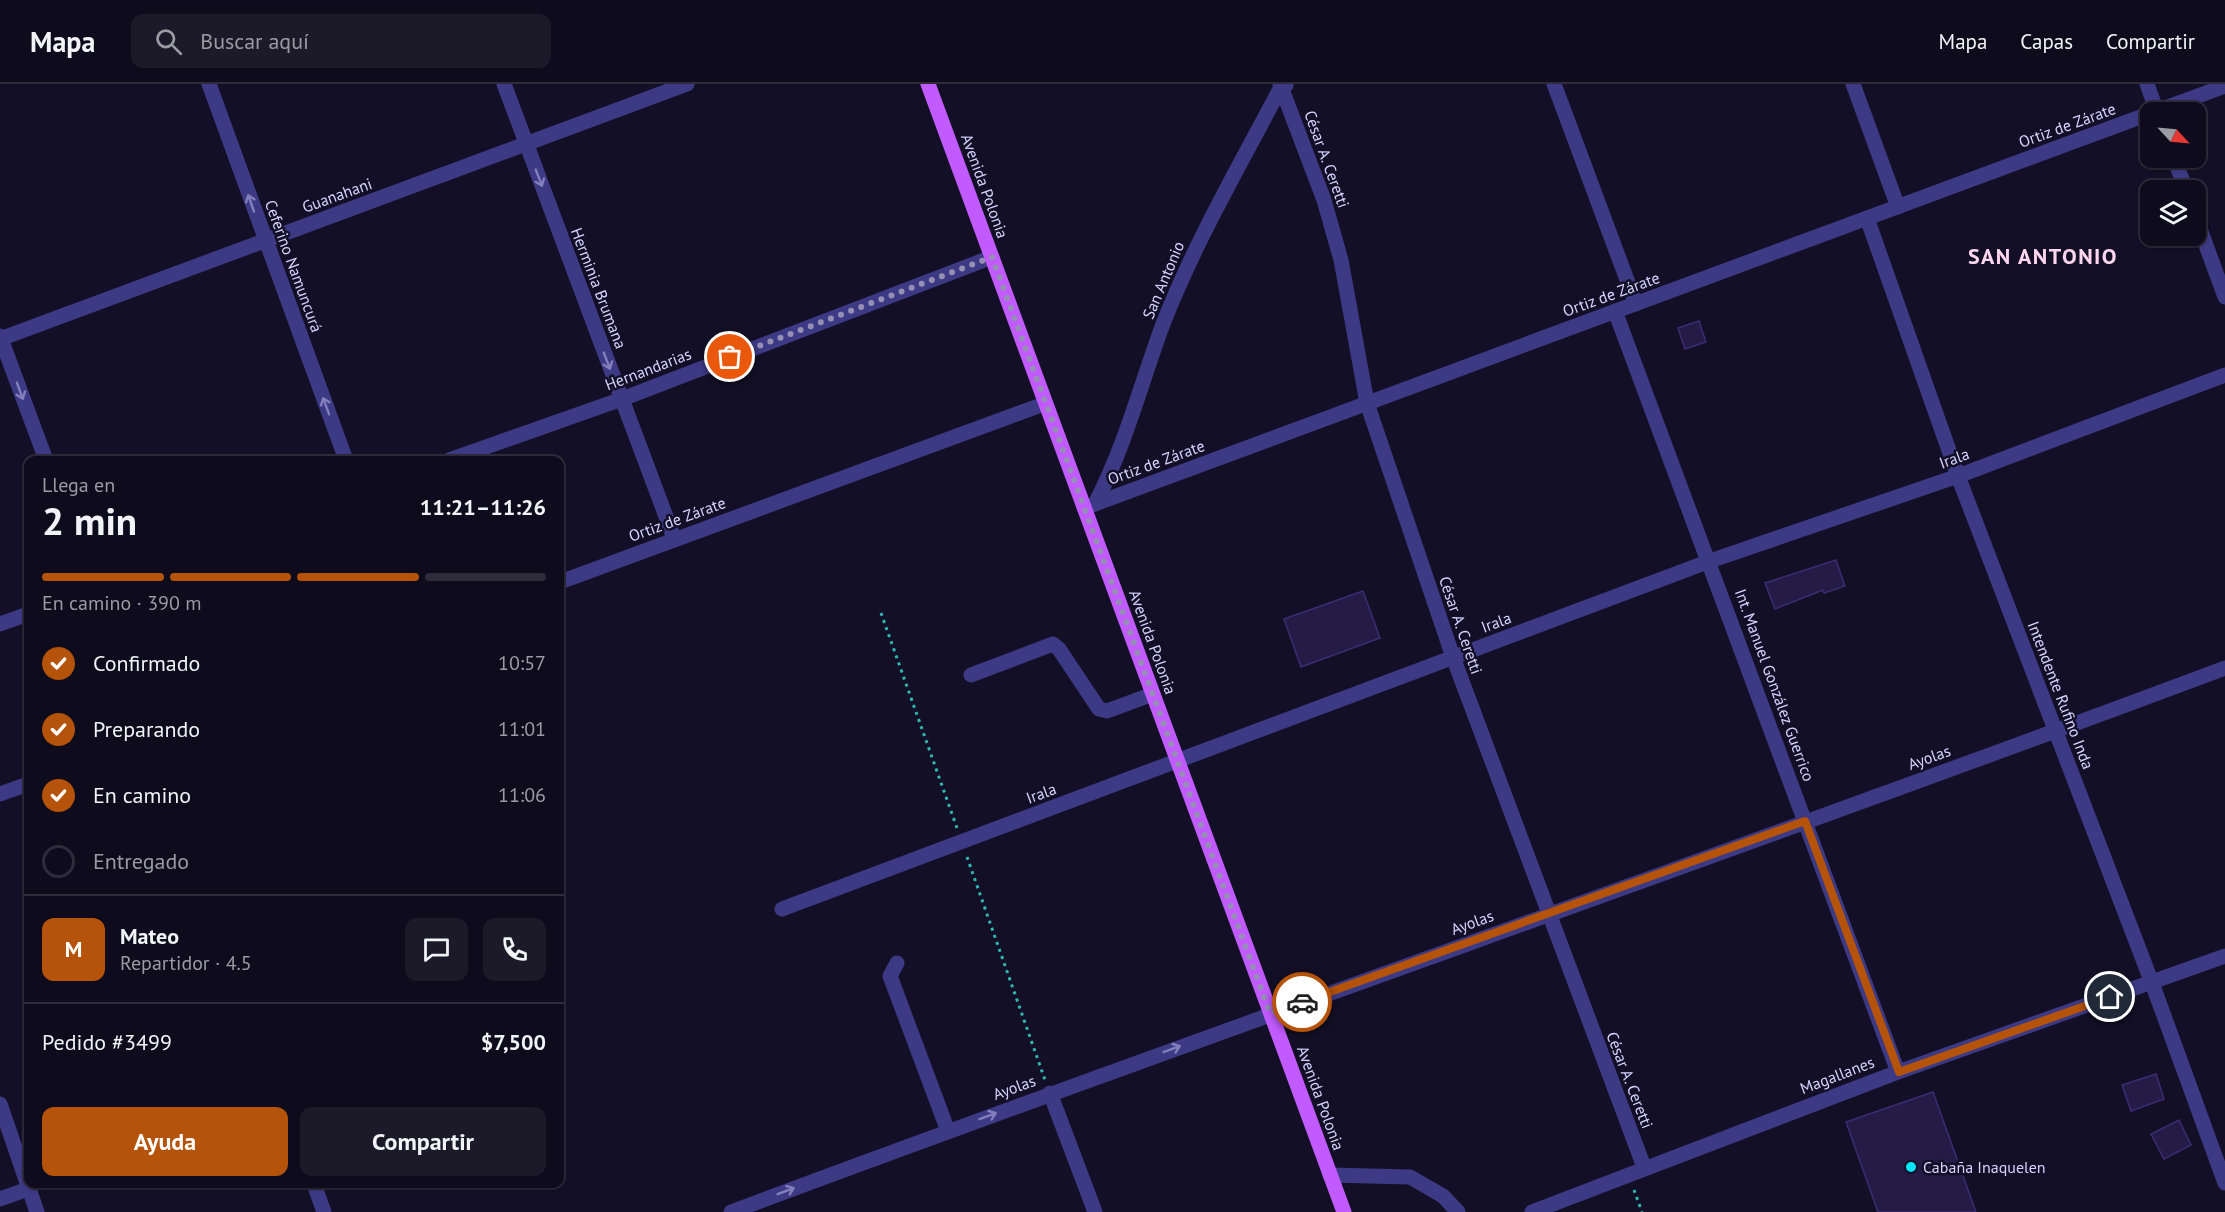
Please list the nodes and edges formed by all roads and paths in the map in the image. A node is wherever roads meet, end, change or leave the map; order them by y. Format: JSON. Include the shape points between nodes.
{"nodes":[{"id":1,"x":209,"y":84,"type":"edge"},
{"id":2,"x":504,"y":84,"type":"edge"},
{"id":3,"x":687,"y":84,"type":"edge"},
{"id":4,"x":928,"y":84,"type":"edge"},
{"id":5,"x":1554,"y":84,"type":"edge"},
{"id":6,"x":1853,"y":84,"type":"edge"},
{"id":7,"x":2147,"y":84,"type":"edge"},
{"id":8,"x":1283,"y":85,"type":"edge"},
{"id":9,"x":2225,"y":86,"type":"edge"},
{"id":10,"x":2152,"y":102,"type":"edge"},
{"id":11,"x":2182,"y":102,"type":"edge"},
{"id":12,"x":2140,"y":118,"type":"edge"},
{"id":13,"x":526,"y":144,"type":"junction"},
{"id":14,"x":1898,"y":207,"type":"junction"},
{"id":15,"x":1867,"y":218,"type":"junction"},
{"id":16,"x":264,"y":241,"type":"junction"},
{"id":17,"x":2206,"y":245,"type":"edge"},
{"id":18,"x":992,"y":257,"type":"junction"},
{"id":19,"x":2225,"y":297,"type":"edge"},
{"id":20,"x":1636,"y":304,"type":"junction"},
{"id":21,"x":1616,"y":311,"type":"junction"},
{"id":22,"x":0,"y":338,"type":"edge"},
{"id":23,"x":2225,"y":375,"type":"edge"},
{"id":24,"x":622,"y":399,"type":"junction"},
{"id":25,"x":1367,"y":403,"type":"junction"},
{"id":26,"x":1044,"y":404,"type":"junction"},
{"id":27,"x":44,"y":456,"type":"edge"},
{"id":28,"x":345,"y":456,"type":"edge"},
{"id":29,"x":460,"y":456,"type":"edge"},
{"id":30,"x":1958,"y":476,"type":"junction"},
{"id":31,"x":1090,"y":506,"type":"junction"},
{"id":32,"x":674,"y":538,"type":"junction"},
{"id":33,"x":1710,"y":561,"type":"junction"},
{"id":34,"x":564,"y":580,"type":"edge"},
{"id":35,"x":24,"y":615,"type":"edge"},
{"id":36,"x":0,"y":624,"type":"edge"},
{"id":37,"x":1453,"y":657,"type":"junction"},
{"id":38,"x":2225,"y":668,"type":"edge"},
{"id":39,"x":971,"y":675,"type":"dead end"},
{"id":40,"x":1153,"y":694,"type":"junction"},
{"id":41,"x":2055,"y":732,"type":"junction"},
{"id":42,"x":1178,"y":761,"type":"junction"},
{"id":43,"x":24,"y":785,"type":"edge"},
{"id":44,"x":0,"y":794,"type":"edge"},
{"id":45,"x":1805,"y":821,"type":"junction"},
{"id":46,"x":782,"y":909,"type":"dead end"},
{"id":47,"x":1548,"y":914,"type":"junction"},
{"id":48,"x":2225,"y":956,"type":"edge"},
{"id":49,"x":897,"y":963,"type":"dead end"},
{"id":50,"x":2152,"y":982,"type":"junction"},
{"id":51,"x":1270,"y":1013,"type":"junction"},
{"id":52,"x":1899,"y":1072,"type":"junction"},
{"id":53,"x":1050,"y":1093,"type":"junction"},
{"id":54,"x":0,"y":1104,"type":"edge"},
{"id":55,"x":948,"y":1131,"type":"junction"},
{"id":56,"x":1644,"y":1167,"type":"junction"},
{"id":57,"x":1628,"y":1174,"type":"junction"},
{"id":58,"x":1330,"y":1175,"type":"junction"},
{"id":59,"x":24,"y":1177,"type":"edge"},
{"id":60,"x":2225,"y":1183,"type":"edge"},
{"id":61,"x":315,"y":1188,"type":"edge"},
{"id":62,"x":28,"y":1189,"type":"joint"},
{"id":63,"x":0,"y":1199,"type":"edge"},
{"id":64,"x":37,"y":1212,"type":"edge"},
{"id":65,"x":324,"y":1212,"type":"edge"},
{"id":66,"x":731,"y":1212,"type":"edge"},
{"id":67,"x":1095,"y":1212,"type":"edge"},
{"id":68,"x":1344,"y":1212,"type":"edge"},
{"id":69,"x":1458,"y":1212,"type":"edge"},
{"id":70,"x":1532,"y":1212,"type":"edge"},
{"id":71,"x":1642,"y":1212,"type":"edge"}],
"edges":[{"from":16,"to":1,"type":"street","name":"Ceferino Namuncurá","one_way":true},
{"from":2,"to":13,"type":"street","name":"Herminia Brumana"},
{"from":3,"to":13,"type":"street","name":"Guanahani"},
{"from":4,"to":18,"type":"main road","name":"Avenida Polonia"},
{"from":5,"to":20,"type":"street"},
{"from":6,"to":14,"type":"street"},
{"from":7,"to":10,"type":"street"},
{"from":8,"to":25,"type":"street","name":"César A. Ceretti","via":[[1338,250]]},
{"from":8,"to":31,"type":"street","name":"San Antonio","via":[[1193,252],[1163,325],[1117,462]]},
{"from":9,"to":11,"type":"street","name":"Ortiz de Zárate"},
{"from":12,"to":14,"type":"street","name":"Ortiz de Zárate"},
{"from":13,"to":16,"type":"street","name":"Guanahani"},
{"from":13,"to":24,"type":"street","name":"Herminia Brumana","one_way":true},
{"from":14,"to":15,"type":"street","name":"Ortiz de Zárate"},
{"from":15,"to":20,"type":"street","name":"Ortiz de Zárate"},
{"from":15,"to":30,"type":"street","name":"Intendente Rufino Inda"},
{"from":16,"to":22,"type":"street","name":"Guanahani"},
{"from":28,"to":16,"type":"street","name":"Ceferino Namuncurá","one_way":true},
{"from":17,"to":19,"type":"street"},
{"from":18,"to":24,"type":"street","name":"Hernandarias"},
{"from":18,"to":26,"type":"main road","name":"Avenida Polonia"},
{"from":20,"to":21,"type":"street","name":"Ortiz de Zárate"},
{"from":21,"to":25,"type":"street","name":"Ortiz de Zárate"},
{"from":21,"to":33,"type":"street","name":"Int. Manuel González Guerrico"},
{"from":22,"to":27,"type":"street","one_way":true},
{"from":23,"to":30,"type":"street","name":"Irala"},
{"from":24,"to":29,"type":"street","name":"Hernandarias"},
{"from":24,"to":32,"type":"street","name":"Herminia Brumana"},
{"from":25,"to":31,"type":"street","name":"Ortiz de Zárate"},
{"from":25,"to":37,"type":"street","name":"César A. Ceretti"},
{"from":26,"to":31,"type":"main road","name":"Avenida Polonia"},
{"from":26,"to":32,"type":"street","name":"Ortiz de Zárate"},
{"from":30,"to":33,"type":"street","name":"Irala"},
{"from":30,"to":41,"type":"street","name":"Intendente Rufino Inda"},
{"from":31,"to":40,"type":"main road","name":"Avenida Polonia"},
{"from":32,"to":34,"type":"street","name":"Ortiz de Zárate"},
{"from":33,"to":37,"type":"street","name":"Irala"},
{"from":33,"to":45,"type":"street","name":"Int. Manuel González Guerrico"},
{"from":35,"to":36,"type":"street"},
{"from":37,"to":42,"type":"street","name":"Irala"},
{"from":37,"to":47,"type":"street","name":"César A. Ceretti"},
{"from":38,"to":41,"type":"street","name":"Ayolas"},
{"from":39,"to":40,"type":"street","via":[[1053,644],[1099,709],[1107,711]]},
{"from":40,"to":42,"type":"main road","name":"Avenida Polonia"},
{"from":41,"to":45,"type":"street","name":"Ayolas"},
{"from":41,"to":50,"type":"street","name":"Intendente Rufino Inda"},
{"from":42,"to":46,"type":"street","name":"Irala"},
{"from":42,"to":51,"type":"main road","name":"Avenida Polonia"},
{"from":43,"to":44,"type":"street"},
{"from":45,"to":47,"type":"street","name":"Ayolas"},
{"from":45,"to":52,"type":"street","name":"Int. Manuel González Guerrico"},
{"from":47,"to":51,"type":"street","name":"Ayolas"},
{"from":47,"to":56,"type":"street","name":"César A. Ceretti"},
{"from":48,"to":50,"type":"street","name":"Magallanes"},
{"from":49,"to":55,"type":"street","via":[[890,976]]},
{"from":50,"to":52,"type":"street","name":"Magallanes"},
{"from":50,"to":60,"type":"street","name":"Intendente Rufino Inda"},
{"from":53,"to":51,"type":"street","name":"Ayolas","one_way":true},
{"from":51,"to":58,"type":"main road","name":"Avenida Polonia"},
{"from":52,"to":56,"type":"street","name":"Magallanes"},
{"from":55,"to":53,"type":"street","name":"Ayolas","one_way":true},
{"from":53,"to":67,"type":"street"},
{"from":54,"to":59,"type":"street"},
{"from":66,"to":55,"type":"street","name":"Ayolas","one_way":true},
{"from":56,"to":57,"type":"street","name":"Magallanes"},
{"from":57,"to":70,"type":"street","name":"Magallanes"},
{"from":57,"to":71,"type":"path"},
{"from":58,"to":68,"type":"main road","name":"Avenida Polonia"},
{"from":58,"to":69,"type":"street","via":[[1410,1177],[1443,1196]]},
{"from":61,"to":65,"type":"street"},
{"from":62,"to":63,"type":"street"},
{"from":62,"to":64,"type":"street"}]}
